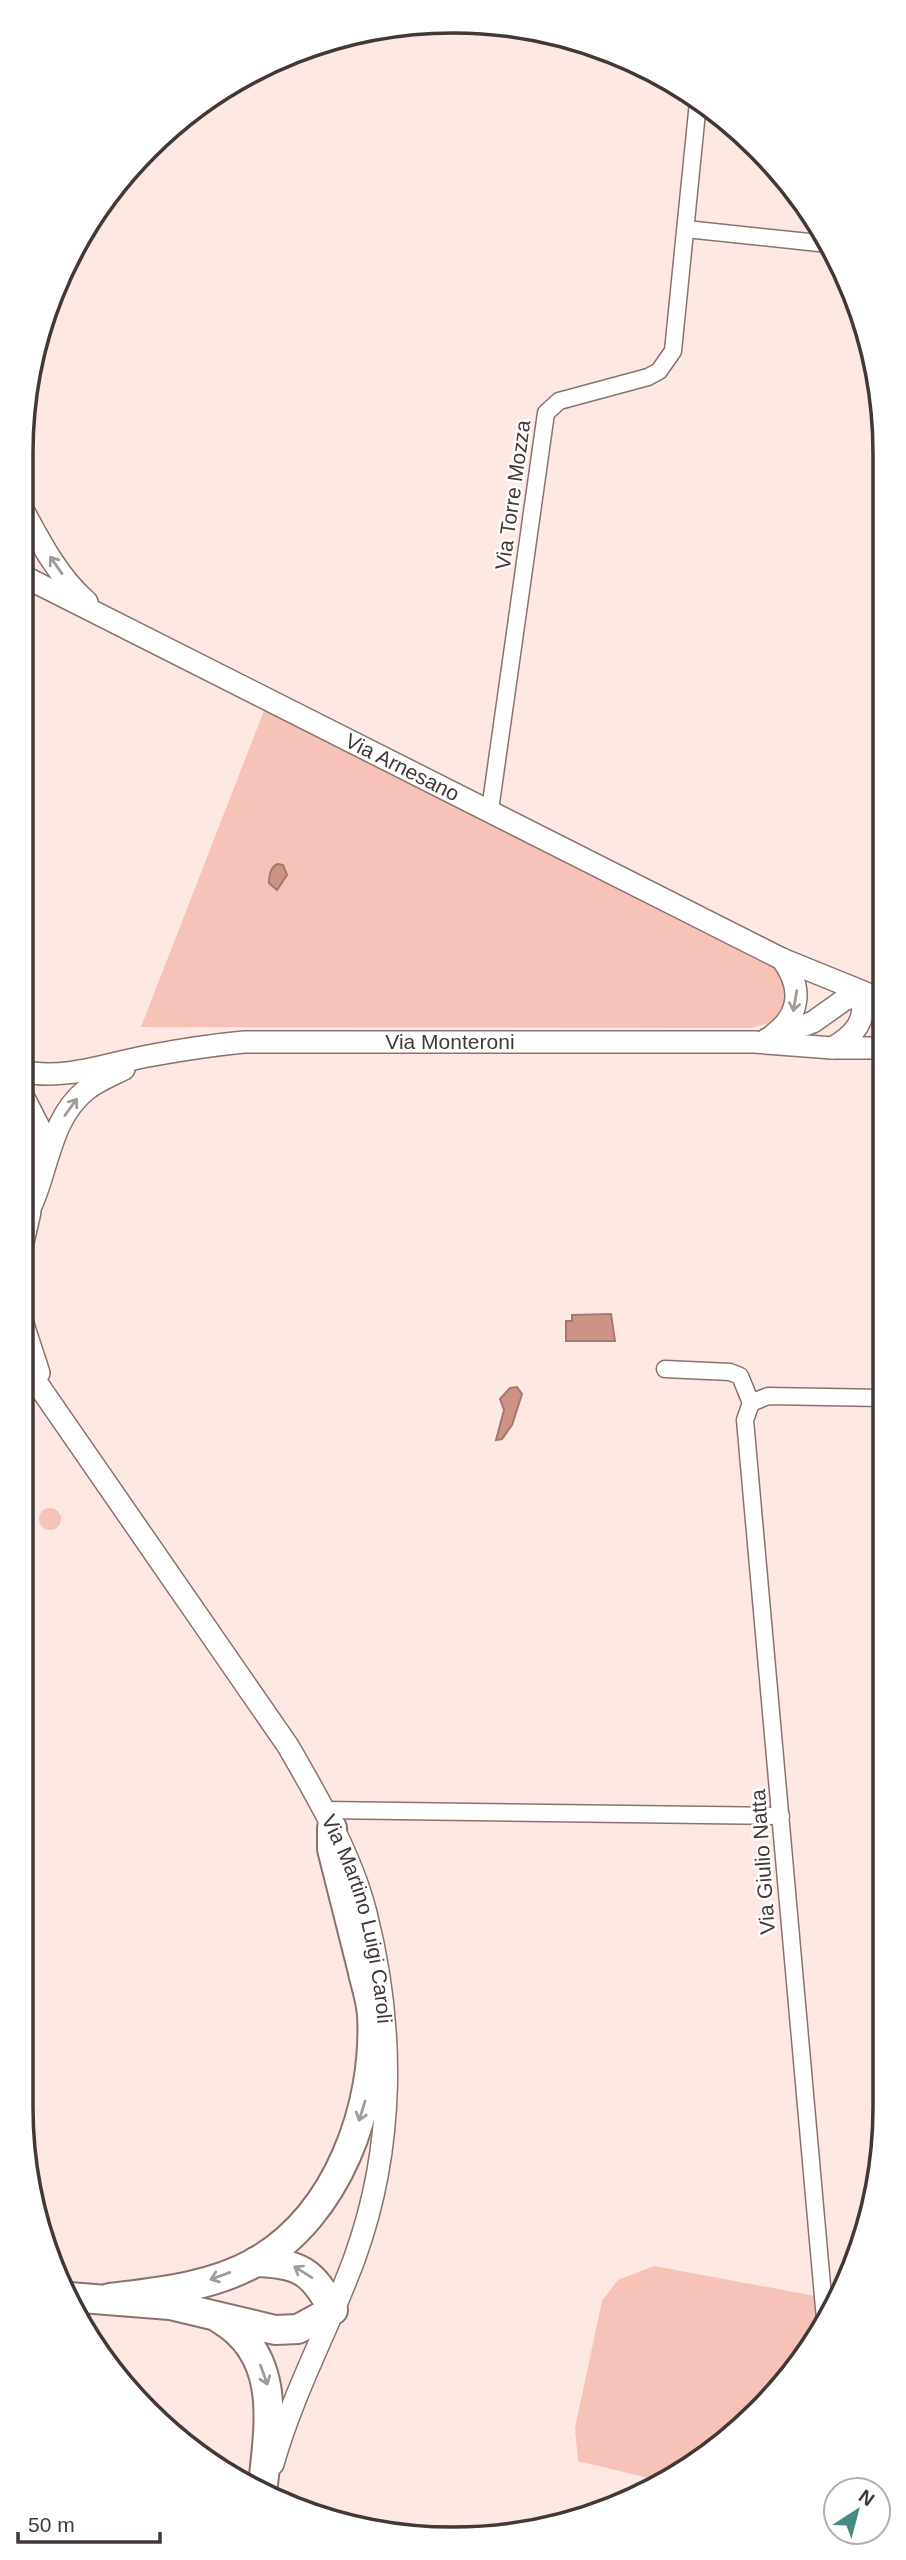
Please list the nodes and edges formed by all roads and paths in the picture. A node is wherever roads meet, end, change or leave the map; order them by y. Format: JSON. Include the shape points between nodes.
{"nodes":[{"id":1,"x":697,"y":112,"type":"edge"},
{"id":2,"x":686,"y":229,"type":"junction"},
{"id":3,"x":817,"y":243,"type":"edge"},
{"id":4,"x":33,"y":525,"type":"edge"},
{"id":5,"x":33,"y":581,"type":"edge"},
{"id":6,"x":102,"y":615,"type":"junction"},
{"id":7,"x":490,"y":810,"type":"junction"},
{"id":8,"x":782,"y":959,"type":"junction"},
{"id":9,"x":862,"y":993,"type":"junction"},
{"id":10,"x":873,"y":997,"type":"edge"},
{"id":11,"x":762,"y":1040,"type":"junction"},
{"id":12,"x":832,"y":1048,"type":"junction"},
{"id":13,"x":873,"y":1048,"type":"edge"},
{"id":14,"x":148,"y":1056,"type":"junction"},
{"id":15,"x":33,"y":1072,"type":"edge"},
{"id":16,"x":33,"y":1115,"type":"edge"},
{"id":17,"x":43,"y":1169,"type":"junction"},
{"id":18,"x":33,"y":1197,"type":"edge"},
{"id":19,"x":33,"y":1359,"type":"edge"},
{"id":20,"x":666,"y":1368,"type":"dead end"},
{"id":21,"x":33,"y":1376,"type":"edge"},
{"id":22,"x":873,"y":1398,"type":"edge"},
{"id":23,"x":751,"y":1403,"type":"junction"},
{"id":24,"x":55,"y":1406,"type":"junction"},
{"id":25,"x":781,"y":1816,"type":"junction"},
{"id":26,"x":328,"y":1819,"type":"junction"},
{"id":27,"x":255,"y":2263,"type":"junction"},
{"id":28,"x":79,"y":2297,"type":"edge"},
{"id":29,"x":110,"y":2298,"type":"junction"},
{"id":30,"x":824,"y":2304,"type":"edge"},
{"id":31,"x":202,"y":2310,"type":"junction"},
{"id":32,"x":333,"y":2310,"type":"junction"},
{"id":33,"x":264,"y":2482,"type":"edge"},
{"id":34,"x":267,"y":2483,"type":"edge"}],
"edges":[{"from":1,"to":2,"type":"street","name":"Via Torre Mozza"},
{"from":2,"to":3,"type":"street"},
{"from":2,"to":7,"type":"street","name":"Via Torre Mozza","via":[[678,321],[666,363],[638,381],[559,401],[546,413]]},
{"from":6,"to":4,"type":"main road","one_way":true,"via":[[75,591]]},
{"from":5,"to":6,"type":"main road","name":"Via Arnesano"},
{"from":6,"to":7,"type":"main road","name":"Via Arnesano"},
{"from":7,"to":8,"type":"main road","name":"Via Arnesano"},
{"from":8,"to":9,"type":"main road"},
{"from":8,"to":11,"type":"main road","one_way":true,"via":[[798,991],[796,1010]]},
{"from":9,"to":10,"type":"main road"},
{"from":9,"to":11,"type":"main road","name":"Via Monteroni","via":[[813,1022]]},
{"from":9,"to":12,"type":"main road","via":[[860,1024],[848,1039]]},
{"from":11,"to":12,"type":"main road","name":"Via Monteroni"},
{"from":11,"to":14,"type":"main road","name":"Via Monteroni","via":[[244,1042]]},
{"from":12,"to":13,"type":"main road","name":"Via Monteroni"},
{"from":14,"to":15,"type":"main road","name":"Via Monteroni","via":[[54,1074]]},
{"from":17,"to":14,"type":"main road","name":"Via Monteroni","one_way":true,"via":[[74,1102],[87,1089]]},
{"from":16,"to":17,"type":"main road","name":"Via Monteroni","via":[[44,1146]]},
{"from":17,"to":18,"type":"main road","name":"Via Monteroni"},
{"from":19,"to":24,"type":"main road","name":"Via Martino Luigi Caroli"},
{"from":20,"to":23,"type":"street","via":[[740,1376]]},
{"from":21,"to":24,"type":"main road","name":"Via Martino Luigi Caroli"},
{"from":22,"to":23,"type":"street","via":[[768,1396]]},
{"from":23,"to":25,"type":"street","name":"Via Giulio Natta","via":[[745,1420]]},
{"from":24,"to":26,"type":"main road","name":"Via Martino Luigi Caroli","via":[[288,1746]]},
{"from":25,"to":26,"type":"street"},
{"from":25,"to":30,"type":"street","name":"Via Giulio Natta"},
{"from":26,"to":27,"type":"highway","one_way":true,"via":[[372,2012],[367,2093],[340,2169],[318,2204]]},
{"from":26,"to":32,"type":"main road","name":"Via Martino Luigi Caroli","via":[[366,1912],[385,2015],[387,2071],[385,2128],[374,2192]]},
{"from":27,"to":29,"type":"highway","one_way":true,"via":[[214,2279]]},
{"from":32,"to":27,"type":"highway","one_way":true,"via":[[322,2288],[296,2266]]},
{"from":28,"to":29,"type":"highway"},
{"from":29,"to":31,"type":"highway"},
{"from":31,"to":32,"type":"highway","via":[[275,2330],[298,2329]]},
{"from":31,"to":33,"type":"highway","one_way":true,"via":[[237,2332],[259,2361],[268,2384]]},
{"from":32,"to":34,"type":"main road","name":"Via Martino Luigi Caroli"}]}
